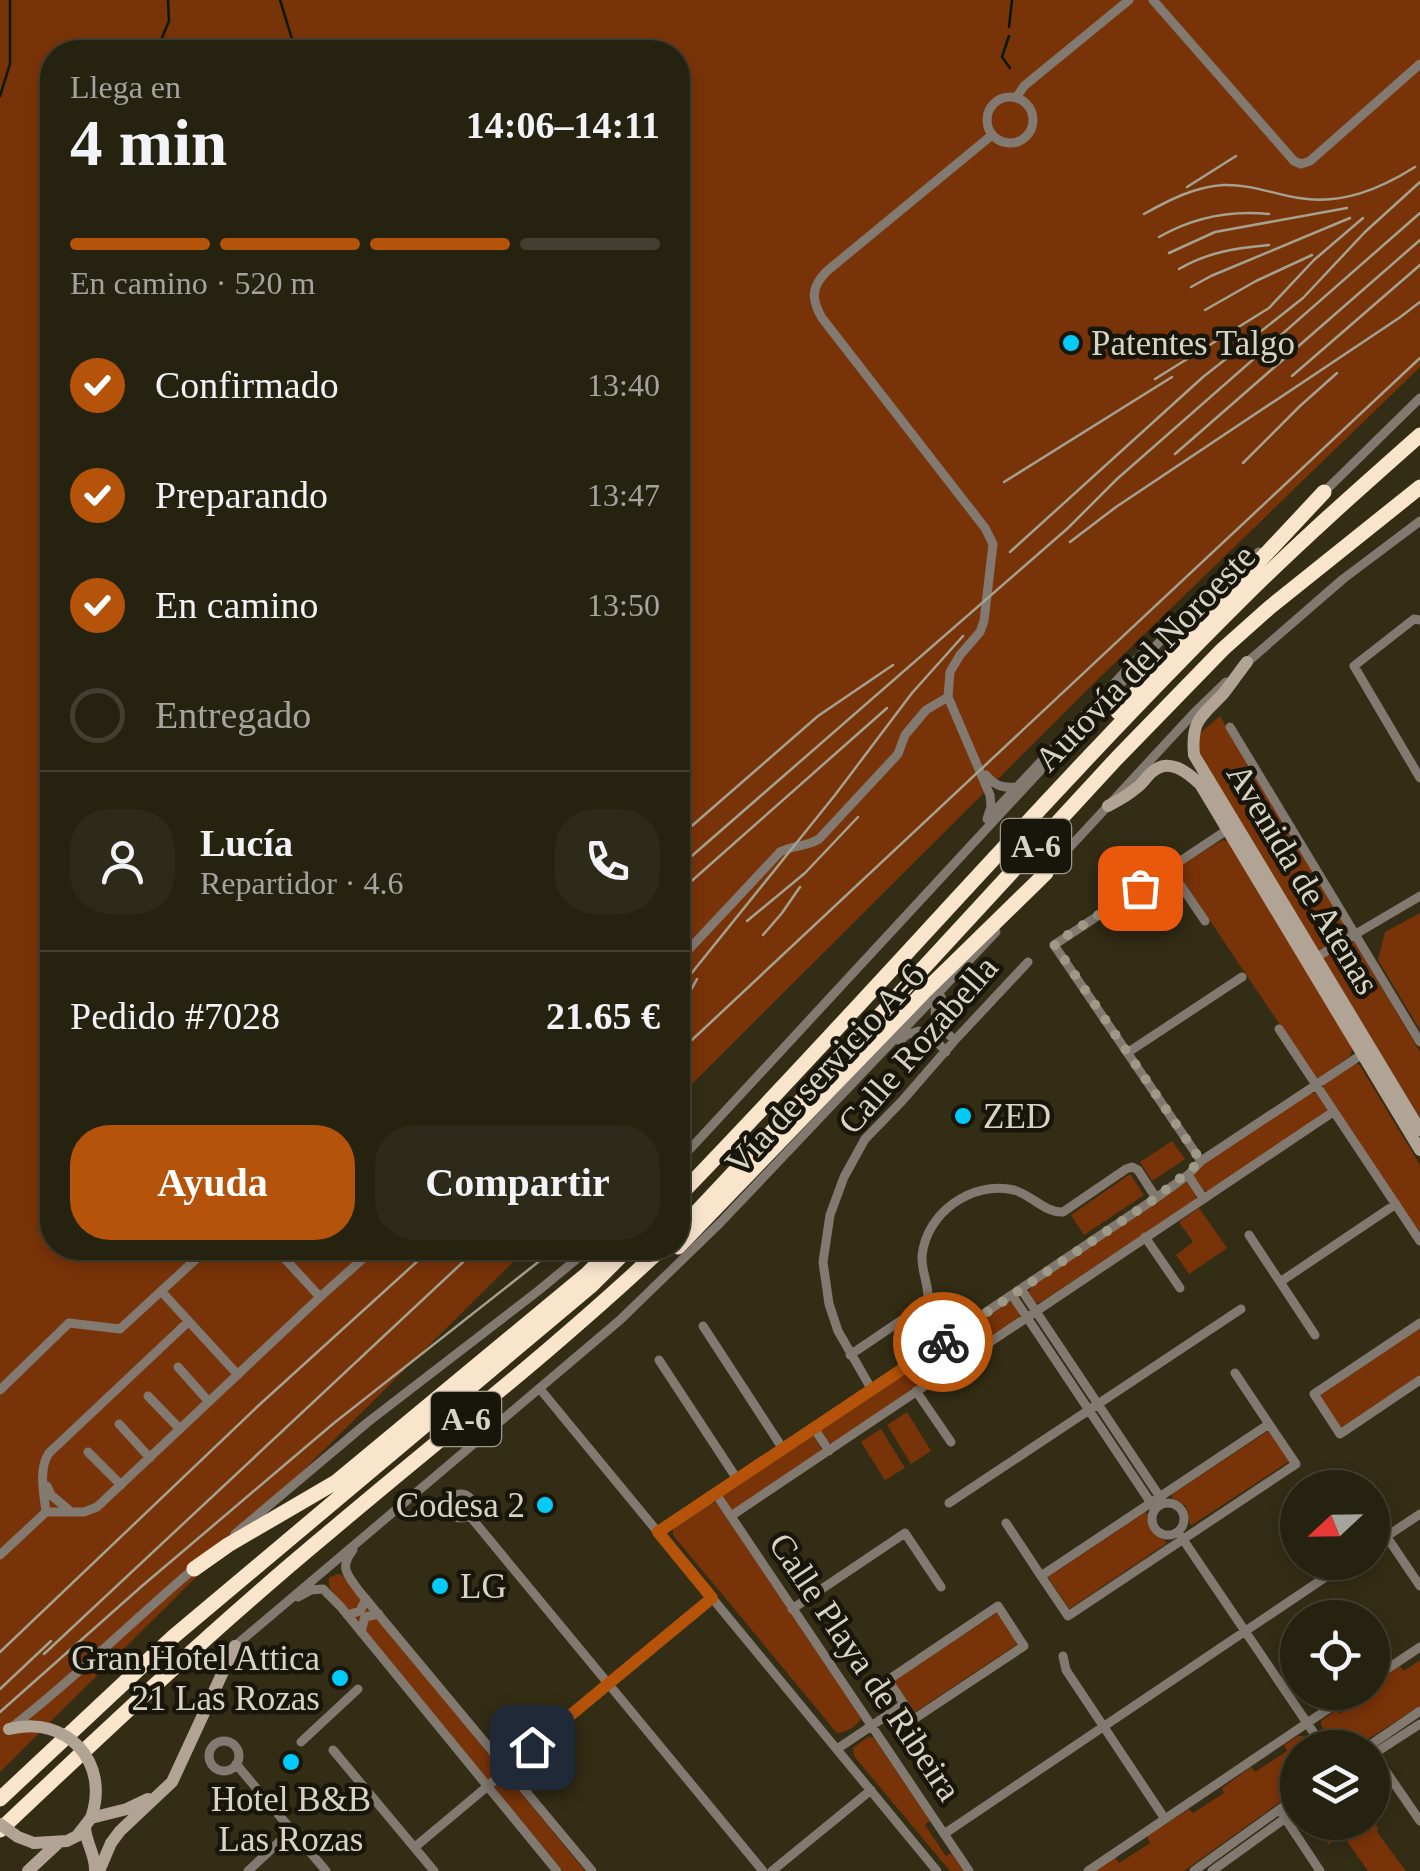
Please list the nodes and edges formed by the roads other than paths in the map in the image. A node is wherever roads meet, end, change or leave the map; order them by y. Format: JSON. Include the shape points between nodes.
{"nodes":[{"id":1,"x":1128,"y":0,"type":"edge"},
{"id":2,"x":1153,"y":0,"type":"edge"},
{"id":3,"x":1420,"y":64,"type":"edge"},
{"id":4,"x":1016,"y":98,"type":"junction"},
{"id":5,"x":992,"y":135,"type":"junction"},
{"id":6,"x":1420,"y":398,"type":"edge"},
{"id":7,"x":1420,"y":435,"type":"edge"},
{"id":8,"x":1420,"y":487,"type":"edge"},
{"id":9,"x":1324,"y":492,"type":"junction"},
{"id":10,"x":1420,"y":521,"type":"edge"},
{"id":11,"x":1420,"y":620,"type":"edge"},
{"id":12,"x":1177,"y":623,"type":"junction"},
{"id":13,"x":1247,"y":662,"type":"junction"},
{"id":14,"x":948,"y":698,"type":"junction"},
{"id":15,"x":1230,"y":726,"type":"dead end"},
{"id":16,"x":978,"y":765,"type":"junction"},
{"id":17,"x":1420,"y":778,"type":"edge"},
{"id":18,"x":1066,"y":780,"type":"junction"},
{"id":19,"x":1017,"y":787,"type":"junction"},
{"id":20,"x":1108,"y":806,"type":"junction"},
{"id":21,"x":987,"y":820,"type":"junction"},
{"id":22,"x":1231,"y":827,"type":"junction"},
{"id":23,"x":1169,"y":868,"type":"junction"},
{"id":24,"x":1046,"y":873,"type":"junction"},
{"id":25,"x":940,"y":879,"type":"junction"},
{"id":26,"x":1420,"y":896,"type":"edge"},
{"id":27,"x":1206,"y":922,"type":"dead end"},
{"id":28,"x":1001,"y":926,"type":"junction"},
{"id":29,"x":1356,"y":934,"type":"junction"},
{"id":30,"x":690,"y":948,"type":"edge"},
{"id":31,"x":1312,"y":959,"type":"junction"},
{"id":32,"x":1028,"y":962,"type":"dead end"},
{"id":33,"x":1242,"y":977,"type":"dead end"},
{"id":34,"x":1279,"y":1028,"type":"dead end"},
{"id":35,"x":954,"y":1040,"type":"junction"},
{"id":36,"x":1420,"y":1042,"type":"edge"},
{"id":37,"x":1366,"y":1051,"type":"junction"},
{"id":38,"x":946,"y":1052,"type":"junction"},
{"id":39,"x":1128,"y":1053,"type":"junction"},
{"id":40,"x":1316,"y":1085,"type":"junction"},
{"id":41,"x":768,"y":1104,"type":"junction"},
{"id":42,"x":832,"y":1104,"type":"junction"},
{"id":43,"x":1333,"y":1112,"type":"junction"},
{"id":44,"x":1420,"y":1130,"type":"edge"},
{"id":45,"x":690,"y":1149,"type":"edge"},
{"id":46,"x":1420,"y":1150,"type":"edge"},
{"id":47,"x":1201,"y":1161,"type":"junction"},
{"id":48,"x":690,"y":1171,"type":"edge"},
{"id":49,"x":1188,"y":1175,"type":"junction"},
{"id":50,"x":690,"y":1185,"type":"edge"},
{"id":51,"x":1156,"y":1198,"type":"junction"},
{"id":52,"x":1204,"y":1198,"type":"junction"},
{"id":53,"x":1396,"y":1204,"type":"junction"},
{"id":54,"x":690,"y":1219,"type":"edge"},
{"id":55,"x":690,"y":1234,"type":"edge"},
{"id":56,"x":1249,"y":1235,"type":"dead end"},
{"id":57,"x":1145,"y":1237,"type":"junction"},
{"id":58,"x":1420,"y":1240,"type":"edge"},
{"id":59,"x":690,"y":1253,"type":"edge"},
{"id":60,"x":195,"y":1260,"type":"edge"},
{"id":61,"x":286,"y":1260,"type":"edge"},
{"id":62,"x":361,"y":1260,"type":"edge"},
{"id":63,"x":575,"y":1260,"type":"edge"},
{"id":64,"x":602,"y":1260,"type":"edge"},
{"id":65,"x":616,"y":1260,"type":"edge"},
{"id":66,"x":649,"y":1260,"type":"edge"},
{"id":67,"x":664,"y":1260,"type":"edge"},
{"id":68,"x":682,"y":1260,"type":"edge"},
{"id":69,"x":1280,"y":1282,"type":"junction"},
{"id":70,"x":1180,"y":1288,"type":"dead end"},
{"id":71,"x":160,"y":1291,"type":"junction"},
{"id":72,"x":1017,"y":1292,"type":"junction"},
{"id":73,"x":320,"y":1296,"type":"junction"},
{"id":74,"x":604,"y":1302,"type":"junction"},
{"id":75,"x":1240,"y":1309,"type":"dead end"},
{"id":76,"x":1031,"y":1314,"type":"junction"},
{"id":77,"x":188,"y":1322,"type":"junction"},
{"id":78,"x":1420,"y":1323,"type":"edge"},
{"id":79,"x":703,"y":1326,"type":"dead end"},
{"id":80,"x":1315,"y":1335,"type":"dead end"},
{"id":81,"x":850,"y":1355,"type":"junction"},
{"id":82,"x":660,"y":1360,"type":"dead end"},
{"id":83,"x":178,"y":1367,"type":"dead end"},
{"id":84,"x":1235,"y":1374,"type":"dead end"},
{"id":85,"x":238,"y":1375,"type":"junction"},
{"id":86,"x":1420,"y":1380,"type":"edge"},
{"id":87,"x":2,"y":1384,"type":"edge"},
{"id":88,"x":540,"y":1389,"type":"junction"},
{"id":89,"x":872,"y":1390,"type":"junction"},
{"id":90,"x":916,"y":1391,"type":"junction"},
{"id":91,"x":148,"y":1396,"type":"dead end"},
{"id":92,"x":209,"y":1402,"type":"junction"},
{"id":93,"x":1093,"y":1407,"type":"junction"},
{"id":94,"x":118,"y":1424,"type":"dead end"},
{"id":95,"x":1269,"y":1424,"type":"junction"},
{"id":96,"x":814,"y":1428,"type":"junction"},
{"id":97,"x":180,"y":1429,"type":"junction"},
{"id":98,"x":951,"y":1442,"type":"dead end"},
{"id":99,"x":783,"y":1449,"type":"junction"},
{"id":100,"x":829,"y":1450,"type":"junction"},
{"id":101,"x":88,"y":1452,"type":"dead end"},
{"id":102,"x":150,"y":1458,"type":"junction"},
{"id":103,"x":43,"y":1479,"type":"junction"},
{"id":104,"x":738,"y":1479,"type":"junction"},
{"id":105,"x":121,"y":1486,"type":"junction"},
{"id":106,"x":716,"y":1494,"type":"junction"},
{"id":107,"x":949,"y":1503,"type":"dead end"},
{"id":108,"x":1158,"y":1503,"type":"junction"},
{"id":109,"x":46,"y":1512,"type":"junction"},
{"id":110,"x":72,"y":1512,"type":"junction"},
{"id":111,"x":1420,"y":1514,"type":"edge"},
{"id":112,"x":469,"y":1515,"type":"dead end"},
{"id":113,"x":730,"y":1516,"type":"junction"},
{"id":114,"x":1006,"y":1523,"type":"dead end"},
{"id":115,"x":658,"y":1532,"type":"junction"},
{"id":116,"x":365,"y":1535,"type":"junction"},
{"id":117,"x":1180,"y":1535,"type":"junction"},
{"id":118,"x":1390,"y":1535,"type":"edge"},
{"id":119,"x":1390,"y":1541,"type":"edge"},
{"id":120,"x":0,"y":1555,"type":"edge"},
{"id":121,"x":194,"y":1569,"type":"junction"},
{"id":122,"x":1041,"y":1576,"type":"junction"},
{"id":123,"x":1322,"y":1580,"type":"edge"},
{"id":124,"x":1420,"y":1586,"type":"edge"},
{"id":125,"x":941,"y":1587,"type":"dead end"},
{"id":126,"x":712,"y":1598,"type":"junction"},
{"id":127,"x":366,"y":1599,"type":"junction"},
{"id":128,"x":278,"y":1608,"type":"junction"},
{"id":129,"x":792,"y":1609,"type":"junction"},
{"id":130,"x":379,"y":1614,"type":"junction"},
{"id":131,"x":347,"y":1615,"type":"junction"},
{"id":132,"x":361,"y":1632,"type":"junction"},
{"id":133,"x":1245,"y":1632,"type":"junction"},
{"id":134,"x":235,"y":1646,"type":"joint"},
{"id":135,"x":1420,"y":1647,"type":"edge"},
{"id":136,"x":1064,"y":1656,"type":"dead end"},
{"id":137,"x":1390,"y":1667,"type":"edge"},
{"id":138,"x":608,"y":1684,"type":"junction"},
{"id":139,"x":358,"y":1689,"type":"dead end"},
{"id":140,"x":904,"y":1704,"type":"junction"},
{"id":141,"x":1327,"y":1710,"type":"edge"},
{"id":142,"x":1420,"y":1712,"type":"edge"},
{"id":143,"x":1307,"y":1724,"type":"junction"},
{"id":144,"x":1420,"y":1724,"type":"edge"},
{"id":145,"x":872,"y":1725,"type":"junction"},
{"id":146,"x":1104,"y":1727,"type":"junction"},
{"id":147,"x":1311,"y":1730,"type":"edge"},
{"id":148,"x":5,"y":1731,"type":"edge"},
{"id":149,"x":1390,"y":1735,"type":"edge"},
{"id":150,"x":1390,"y":1740,"type":"edge"},
{"id":151,"x":301,"y":1742,"type":"dead end"},
{"id":152,"x":837,"y":1749,"type":"junction"},
{"id":153,"x":333,"y":1750,"type":"dead end"},
{"id":154,"x":236,"y":1764,"type":"dead end"},
{"id":155,"x":507,"y":1768,"type":"junction"},
{"id":156,"x":1390,"y":1778,"type":"edge"},
{"id":157,"x":487,"y":1785,"type":"junction"},
{"id":158,"x":163,"y":1790,"type":"junction"},
{"id":159,"x":871,"y":1790,"type":"junction"},
{"id":160,"x":0,"y":1798,"type":"edge"},
{"id":161,"x":1280,"y":1815,"type":"edge"},
{"id":162,"x":1280,"y":1816,"type":"edge"},
{"id":163,"x":1165,"y":1819,"type":"junction"},
{"id":164,"x":1420,"y":1821,"type":"edge"},
{"id":165,"x":88,"y":1822,"type":"junction"},
{"id":166,"x":0,"y":1827,"type":"edge"},
{"id":167,"x":292,"y":1830,"type":"junction"},
{"id":168,"x":944,"y":1834,"type":"junction"},
{"id":169,"x":1299,"y":1840,"type":"edge"},
{"id":170,"x":62,"y":1842,"type":"junction"},
{"id":171,"x":414,"y":1846,"type":"junction"},
{"id":172,"x":28,"y":1871,"type":"edge"},
{"id":173,"x":95,"y":1871,"type":"edge"},
{"id":174,"x":248,"y":1871,"type":"edge"},
{"id":175,"x":326,"y":1871,"type":"edge"},
{"id":176,"x":434,"y":1871,"type":"edge"},
{"id":177,"x":557,"y":1871,"type":"edge"},
{"id":178,"x":592,"y":1871,"type":"edge"},
{"id":179,"x":763,"y":1871,"type":"edge"},
{"id":180,"x":772,"y":1871,"type":"edge"},
{"id":181,"x":937,"y":1871,"type":"edge"},
{"id":182,"x":969,"y":1871,"type":"edge"},
{"id":183,"x":1088,"y":1871,"type":"edge"},
{"id":184,"x":1194,"y":1871,"type":"edge"},
{"id":185,"x":1212,"y":1871,"type":"edge"},
{"id":186,"x":1320,"y":1871,"type":"edge"}],
"edges":[{"from":1,"to":4,"type":"street"},
{"from":2,"to":3,"type":"street","via":[[1301,164]]},
{"from":4,"to":5,"type":"street","via":[[991,108]]},
{"from":4,"to":5,"type":"street","via":[[1032,112],[1030,133],[1012,144]]},
{"from":5,"to":14,"type":"street","via":[[826,271],[813,292],[822,318],[994,544],[984,621],[950,672]]},
{"from":6,"to":9,"type":"street","name":"Vía de servicio A-6"},
{"from":7,"to":18,"type":"highway","name":"Autovía del Noroeste","number":"A-6","via":[[1242,599]]},
{"from":8,"to":54,"type":"highway","name":"Autovía del Noroeste","number":"A-6","via":[[1223,649]]},
{"from":9,"to":12,"type":"street","name":"Vía de servicio A-6"},
{"from":9,"to":18,"type":"highway","via":[[1095,736]]},
{"from":10,"to":13,"type":"street","name":"Vía de servicio A-6"},
{"from":11,"to":17,"type":"street","via":[[1414,618],[1354,666]]},
{"from":12,"to":19,"type":"street"},
{"from":12,"to":25,"type":"street","name":"Vía de servicio A-6"},
{"from":13,"to":20,"type":"street","name":"Vía de servicio A-6"},
{"from":13,"to":22,"type":"main road","name":"Avenida de Atenas","via":[[1197,719],[1192,736],[1194,755]]},
{"from":14,"to":16,"type":"street"},
{"from":14,"to":30,"type":"street","via":[[926,710],[898,754],[819,839],[780,852]]},
{"from":15,"to":29,"type":"street"},
{"from":16,"to":19,"type":"street","via":[[992,782]]},
{"from":16,"to":21,"type":"street","via":[[990,795]]},
{"from":18,"to":41,"type":"highway","name":"Autovía del Noroeste","number":"A-6"},
{"from":19,"to":21,"type":"street"},
{"from":20,"to":22,"type":"main road","name":"Avenida de Atenas","via":[[1154,770],[1172,765],[1200,784]]},
{"from":20,"to":24,"type":"street","name":"Vía de servicio A-6"},
{"from":21,"to":25,"type":"street"},
{"from":22,"to":23,"type":"street"},
{"from":22,"to":31,"type":"main road","name":"Avenida de Atenas"},
{"from":23,"to":27,"type":"street"},
{"from":23,"to":39,"type":"street","via":[[1054,944]]},
{"from":24,"to":28,"type":"street","name":"Vía de servicio A-6"},
{"from":24,"to":55,"type":"highway"},
{"from":25,"to":45,"type":"street","name":"Vía de servicio A-6"},
{"from":26,"to":29,"type":"street"},
{"from":28,"to":35,"type":"street","via":[[936,1003],[941,1028]]},
{"from":28,"to":42,"type":"street","name":"Vía de servicio A-6"},
{"from":29,"to":31,"type":"street"},
{"from":29,"to":36,"type":"street"},
{"from":31,"to":37,"type":"main road","name":"Avenida de Atenas"},
{"from":32,"to":35,"type":"street","name":"Calle Rozabella"},
{"from":33,"to":39,"type":"street"},
{"from":34,"to":40,"type":"street"},
{"from":35,"to":38,"type":"street","name":"Calle Rozabella"},
{"from":37,"to":40,"type":"street"},
{"from":37,"to":44,"type":"main road","name":"Avenida de Atenas"},
{"from":37,"to":46,"type":"main road","name":"Avenida de Atenas"},
{"from":38,"to":42,"type":"street","via":[[919,1031],[906,1035]]},
{"from":38,"to":81,"type":"street","name":"Calle Rozabella","via":[[865,1139],[830,1214],[823,1262],[829,1304]]},
{"from":39,"to":47,"type":"street"},
{"from":40,"to":43,"type":"street"},
{"from":40,"to":47,"type":"street"},
{"from":41,"to":48,"type":"highway","via":[[729,1130]]},
{"from":41,"to":50,"type":"highway","name":"Autovía del Noroeste","number":"A-6"},
{"from":42,"to":59,"type":"street","name":"Vía de servicio A-6"},
{"from":43,"to":52,"type":"street"},
{"from":43,"to":53,"type":"street"},
{"from":47,"to":49,"type":"street"},
{"from":49,"to":51,"type":"street"},
{"from":49,"to":52,"type":"street"},
{"from":51,"to":72,"type":"street"},
{"from":51,"to":81,"type":"street","via":[[1132,1167],[1064,1212],[1053,1213],[1004,1188],[969,1193],[926,1236],[927,1303]]},
{"from":52,"to":57,"type":"street"},
{"from":53,"to":58,"type":"street"},
{"from":53,"to":69,"type":"street"},
{"from":56,"to":69,"type":"street"},
{"from":57,"to":70,"type":"street"},
{"from":57,"to":76,"type":"street"},
{"from":60,"to":71,"type":"street"},
{"from":61,"to":73,"type":"street"},
{"from":62,"to":73,"type":"street"},
{"from":63,"to":121,"type":"street"},
{"from":64,"to":121,"type":"highway","via":[[336,1482]]},
{"from":65,"to":160,"type":"highway","number":"A-6","via":[[173,1637]]},
{"from":66,"to":74,"type":"highway","number":"A-6"},
{"from":67,"to":74,"type":"highway"},
{"from":68,"to":88,"type":"street","name":"Vía de servicio A-6"},
{"from":69,"to":80,"type":"street"},
{"from":71,"to":77,"type":"street"},
{"from":71,"to":87,"type":"street","via":[[120,1329],[69,1322]]},
{"from":72,"to":76,"type":"street"},
{"from":72,"to":89,"type":"street"},
{"from":73,"to":85,"type":"street"},
{"from":74,"to":166,"type":"highway","number":"A-6","via":[[200,1644]]},
{"from":75,"to":93,"type":"street"},
{"from":76,"to":90,"type":"street"},
{"from":76,"to":93,"type":"street"},
{"from":77,"to":85,"type":"street"},
{"from":77,"to":103,"type":"street","via":[[48,1453]]},
{"from":78,"to":86,"type":"street","via":[[1314,1394],[1340,1434]]},
{"from":79,"to":99,"type":"street"},
{"from":81,"to":89,"type":"street","name":"Calle Rozabella"},
{"from":82,"to":104,"type":"street"},
{"from":83,"to":92,"type":"street"},
{"from":84,"to":95,"type":"street"},
{"from":85,"to":92,"type":"street"},
{"from":88,"to":115,"type":"street"},
{"from":88,"to":116,"type":"street","name":"Vía de servicio A-6"},
{"from":89,"to":96,"type":"street"},
{"from":90,"to":98,"type":"street"},
{"from":90,"to":100,"type":"street"},
{"from":91,"to":97,"type":"street"},
{"from":92,"to":97,"type":"street"},
{"from":93,"to":107,"type":"street"},
{"from":93,"to":108,"type":"street"},
{"from":94,"to":102,"type":"street"},
{"from":95,"to":108,"type":"street"},
{"from":95,"to":117,"type":"street","via":[[1296,1464]]},
{"from":96,"to":99,"type":"street"},
{"from":96,"to":100,"type":"street"},
{"from":97,"to":102,"type":"street"},
{"from":99,"to":104,"type":"street"},
{"from":100,"to":113,"type":"street"},
{"from":101,"to":105,"type":"street"},
{"from":102,"to":105,"type":"street"},
{"from":103,"to":109,"type":"street"},
{"from":103,"to":110,"type":"street"},
{"from":104,"to":106,"type":"street"},
{"from":105,"to":110,"type":"street","via":[[97,1508]]},
{"from":106,"to":113,"type":"street","name":"Calle Playa de Ribeira"},
{"from":106,"to":115,"type":"street"},
{"from":108,"to":117,"type":"street","via":[[1183,1511]]},
{"from":108,"to":117,"type":"street","via":[[1155,1529]]},
{"from":108,"to":122,"type":"street"},
{"from":109,"to":110,"type":"street"},
{"from":109,"to":120,"type":"street"},
{"from":111,"to":118,"type":"street"},
{"from":112,"to":138,"type":"street"},
{"from":113,"to":129,"type":"street","name":"Calle Playa de Ribeira"},
{"from":114,"to":122,"type":"street"},
{"from":115,"to":126,"type":"street"},
{"from":116,"to":127,"type":"street","via":[[345,1560],[345,1571]]},
{"from":116,"to":128,"type":"street","name":"Vía de servicio A-6"},
{"from":117,"to":122,"type":"street","via":[[1068,1616]]},
{"from":117,"to":133,"type":"street"},
{"from":119,"to":124,"type":"street"},
{"from":121,"to":148,"type":"street"},
{"from":123,"to":133,"type":"street"},
{"from":125,"to":129,"type":"street","via":[[905,1533]]},
{"from":126,"to":138,"type":"street"},
{"from":126,"to":152,"type":"street"},
{"from":127,"to":130,"type":"street"},
{"from":127,"to":131,"type":"street","via":[[360,1612]]},
{"from":128,"to":131,"type":"street","via":[[324,1589]]},
{"from":128,"to":134,"type":"street","name":"Vía de servicio A-6"},
{"from":129,"to":145,"type":"street","name":"Calle Playa de Ribeira"},
{"from":130,"to":132,"type":"street","via":[[365,1617]]},
{"from":130,"to":155,"type":"street"},
{"from":131,"to":132,"type":"street"},
{"from":132,"to":157,"type":"street"},
{"from":133,"to":143,"type":"street"},
{"from":133,"to":146,"type":"street"},
{"from":134,"to":158,"type":"main road","name":"Vía de servicio A-6"},
{"from":135,"to":137,"type":"street"},
{"from":136,"to":146,"type":"street","via":[[1066,1670]]},
{"from":138,"to":155,"type":"street"},
{"from":138,"to":179,"type":"street"},
{"from":139,"to":151,"type":"street"},
{"from":140,"to":140,"type":"street","via":[[914,1719],[1024,1646],[998,1606],[888,1680]]},
{"from":140,"to":145,"type":"street"},
{"from":141,"to":143,"type":"street"},
{"from":142,"to":149,"type":"street"},
{"from":143,"to":147,"type":"street"},
{"from":143,"to":163,"type":"street"},
{"from":144,"to":150,"type":"street"},
{"from":145,"to":152,"type":"street"},
{"from":145,"to":168,"type":"street","name":"Calle Playa de Ribeira"},
{"from":146,"to":163,"type":"street"},
{"from":146,"to":168,"type":"street"},
{"from":148,"to":165,"type":"main road","bridge":true,"via":[[43,1726],[73,1741],[97,1784]]},
{"from":152,"to":159,"type":"street"},
{"from":153,"to":171,"type":"street"},
{"from":154,"to":167,"type":"street"},
{"from":155,"to":157,"type":"street"},
{"from":155,"to":178,"type":"street"},
{"from":156,"to":164,"type":"street"},
{"from":157,"to":171,"type":"street"},
{"from":157,"to":177,"type":"street"},
{"from":158,"to":165,"type":"main road"},
{"from":158,"to":173,"type":"main road","name":"Vía de servicio A-6","via":[[120,1831]]},
{"from":159,"to":180,"type":"street"},
{"from":159,"to":181,"type":"street"},
{"from":161,"to":184,"type":"street"},
{"from":162,"to":185,"type":"street"},
{"from":163,"to":183,"type":"street"},
{"from":165,"to":170,"type":"main road"},
{"from":165,"to":173,"type":"main road"},
{"from":166,"to":170,"type":"main road","bridge":true,"via":[[34,1843]]},
{"from":167,"to":174,"type":"street"},
{"from":167,"to":175,"type":"street"},
{"from":168,"to":182,"type":"street","name":"Calle Playa de Ribeira"},
{"from":169,"to":186,"type":"street"},
{"from":170,"to":172,"type":"main road"},
{"from":170,"to":173,"type":"main road","via":[[86,1853]]},
{"from":171,"to":176,"type":"street"}]}
